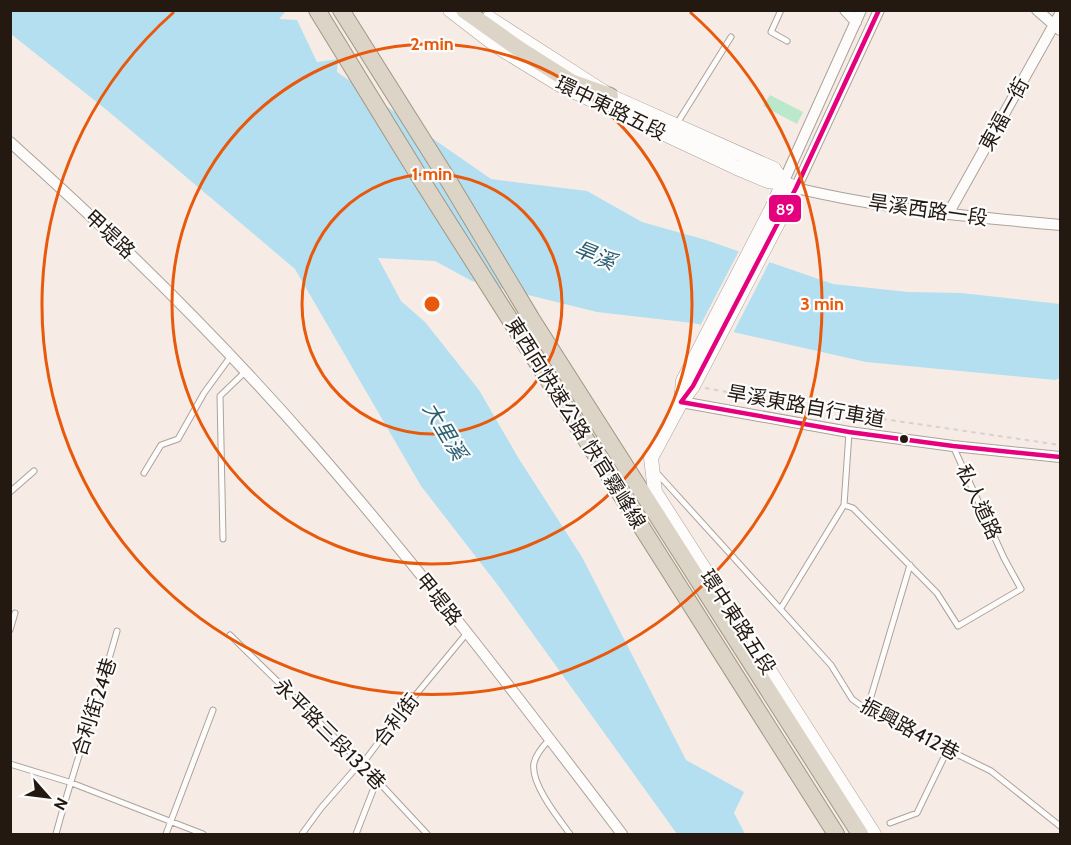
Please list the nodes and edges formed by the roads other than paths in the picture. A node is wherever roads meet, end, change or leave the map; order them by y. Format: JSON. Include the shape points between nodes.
{"nodes":[{"id":1,"x":317,"y":10,"type":"edge"},
{"id":2,"x":341,"y":10,"type":"edge"},
{"id":3,"x":450,"y":10,"type":"edge"},
{"id":4,"x":464,"y":10,"type":"edge"},
{"id":5,"x":478,"y":10,"type":"edge"},
{"id":6,"x":782,"y":10,"type":"edge"},
{"id":7,"x":845,"y":10,"type":"edge"},
{"id":8,"x":861,"y":10,"type":"edge"},
{"id":9,"x":879,"y":10,"type":"edge"},
{"id":10,"x":1037,"y":10,"type":"edge"},
{"id":11,"x":1060,"y":14,"type":"edge"},
{"id":12,"x":856,"y":22,"type":"junction"},
{"id":13,"x":1058,"y":27,"type":"edge"},
{"id":14,"x":731,"y":37,"type":"dead end"},
{"id":15,"x":787,"y":41,"type":"dead end"},
{"id":16,"x":610,"y":96,"type":"junction"},
{"id":17,"x":675,"y":126,"type":"junction"},
{"id":18,"x":10,"y":142,"type":"edge"},
{"id":19,"x":790,"y":185,"type":"junction"},
{"id":20,"x":948,"y":214,"type":"junction"},
{"id":21,"x":1060,"y":225,"type":"edge"},
{"id":22,"x":231,"y":356,"type":"junction"},
{"id":23,"x":245,"y":372,"type":"junction"},
{"id":24,"x":681,"y":402,"type":"junction"},
{"id":25,"x":849,"y":432,"type":"junction"},
{"id":26,"x":953,"y":446,"type":"junction"},
{"id":27,"x":1060,"y":457,"type":"edge"},
{"id":28,"x":651,"y":467,"type":"junction"},
{"id":29,"x":34,"y":471,"type":"dead end"},
{"id":30,"x":144,"y":473,"type":"dead end"},
{"id":31,"x":10,"y":492,"type":"edge"},
{"id":32,"x":844,"y":505,"type":"junction"},
{"id":33,"x":223,"y":539,"type":"dead end"},
{"id":34,"x":910,"y":565,"type":"junction"},
{"id":35,"x":781,"y":608,"type":"junction"},
{"id":36,"x":15,"y":613,"type":"dead end"},
{"id":37,"x":10,"y":630,"type":"edge"},
{"id":38,"x":117,"y":631,"type":"dead end"},
{"id":39,"x":467,"y":633,"type":"junction"},
{"id":40,"x":230,"y":635,"type":"dead end"},
{"id":41,"x":213,"y":710,"type":"dead end"},
{"id":42,"x":867,"y":710,"type":"junction"},
{"id":43,"x":550,"y":739,"type":"junction"},
{"id":44,"x":948,"y":748,"type":"junction"},
{"id":45,"x":10,"y":764,"type":"edge"},
{"id":46,"x":361,"y":764,"type":"junction"},
{"id":47,"x":376,"y":780,"type":"junction"},
{"id":48,"x":69,"y":782,"type":"junction"},
{"id":49,"x":171,"y":822,"type":"junction"},
{"id":50,"x":890,"y":823,"type":"dead end"},
{"id":51,"x":1060,"y":826,"type":"edge"},
{"id":52,"x":56,"y":834,"type":"edge"},
{"id":53,"x":166,"y":834,"type":"edge"},
{"id":54,"x":203,"y":834,"type":"edge"},
{"id":55,"x":302,"y":834,"type":"edge"},
{"id":56,"x":356,"y":834,"type":"edge"},
{"id":57,"x":426,"y":834,"type":"edge"},
{"id":58,"x":570,"y":834,"type":"edge"},
{"id":59,"x":621,"y":834,"type":"edge"},
{"id":60,"x":836,"y":834,"type":"edge"},
{"id":61,"x":860,"y":834,"type":"edge"},
{"id":62,"x":874,"y":834,"type":"edge"}],
"edges":[{"from":1,"to":60,"type":"highway","name":"東西向快速公路 快官霧峰線"},
{"from":2,"to":61,"type":"highway","name":"東西向快速公路 快官霧峰線","via":[[531,318]]},
{"from":3,"to":19,"type":"street","name":"環中東路五段","via":[[498,47],[562,86],[737,168]]},
{"from":4,"to":16,"type":"highway","via":[[572,82]]},
{"from":5,"to":16,"type":"street","name":"環中東路五段"},
{"from":6,"to":15,"type":"lane","via":[[771,32]]},
{"from":7,"to":12,"type":"street"},
{"from":8,"to":12,"type":"street"},
{"from":9,"to":19,"type":"street"},
{"from":10,"to":13,"type":"street"},
{"from":11,"to":13,"type":"street","name":"東福一街"},
{"from":12,"to":19,"type":"street"},
{"from":13,"to":20,"type":"street","name":"東福一街"},
{"from":14,"to":17,"type":"lane"},
{"from":16,"to":17,"type":"street","name":"環中東路五段"},
{"from":17,"to":19,"type":"street","name":"環中東路五段","via":[[774,169]]},
{"from":18,"to":22,"type":"street","name":"甲堤路","via":[[157,279]]},
{"from":19,"to":20,"type":"street","name":"旱溪西路一段","via":[[821,194]]},
{"from":19,"to":24,"type":"street","via":[[693,386]]},
{"from":19,"to":24,"type":"street","via":[[772,208],[683,381]]},
{"from":20,"to":21,"type":"street","name":"旱溪西路一段"},
{"from":22,"to":23,"type":"street","name":"甲堤路"},
{"from":22,"to":30,"type":"lane","via":[[204,393],[178,440],[161,445]]},
{"from":23,"to":33,"type":"lane","via":[[220,396]]},
{"from":23,"to":39,"type":"street","name":"甲堤路","via":[[375,519]]},
{"from":24,"to":25,"type":"street"},
{"from":24,"to":28,"type":"street","via":[[651,458]]},
{"from":25,"to":26,"type":"street"},
{"from":25,"to":32,"type":"lane"},
{"from":26,"to":27,"type":"street"},
{"from":26,"to":34,"type":"lane","name":"私人道路","via":[[1021,590],[958,626],[937,593]]},
{"from":28,"to":35,"type":"lane","name":"振興路412巷"},
{"from":28,"to":62,"type":"street","name":"環中東路五段","via":[[655,492]]},
{"from":29,"to":31,"type":"lane"},
{"from":32,"to":34,"type":"lane","via":[[853,508]]},
{"from":32,"to":35,"type":"lane"},
{"from":34,"to":42,"type":"lane"},
{"from":35,"to":42,"type":"lane","name":"振興路412巷","via":[[831,665],[852,699]]},
{"from":36,"to":37,"type":"lane"},
{"from":38,"to":48,"type":"lane","name":"合利街24巷"},
{"from":39,"to":43,"type":"street","name":"甲堤路"},
{"from":39,"to":46,"type":"lane","name":"合利街"},
{"from":40,"to":46,"type":"lane","name":"永平路三段132巷"},
{"from":41,"to":49,"type":"lane"},
{"from":42,"to":44,"type":"lane","name":"振興路412巷"},
{"from":43,"to":58,"type":"lane","via":[[535,760],[535,777]]},
{"from":43,"to":59,"type":"street","name":"甲堤路"},
{"from":44,"to":50,"type":"lane","via":[[917,813]]},
{"from":44,"to":51,"type":"lane","name":"振興路412巷","via":[[991,771]]},
{"from":45,"to":48,"type":"lane"},
{"from":46,"to":47,"type":"lane","name":"永平路三段132巷"},
{"from":46,"to":55,"type":"lane","name":"合利街"},
{"from":47,"to":56,"type":"lane"},
{"from":47,"to":57,"type":"lane","name":"永平路三段132巷"},
{"from":48,"to":49,"type":"lane"},
{"from":48,"to":52,"type":"lane","name":"合利街24巷"},
{"from":49,"to":53,"type":"lane"},
{"from":49,"to":54,"type":"lane"}]}
